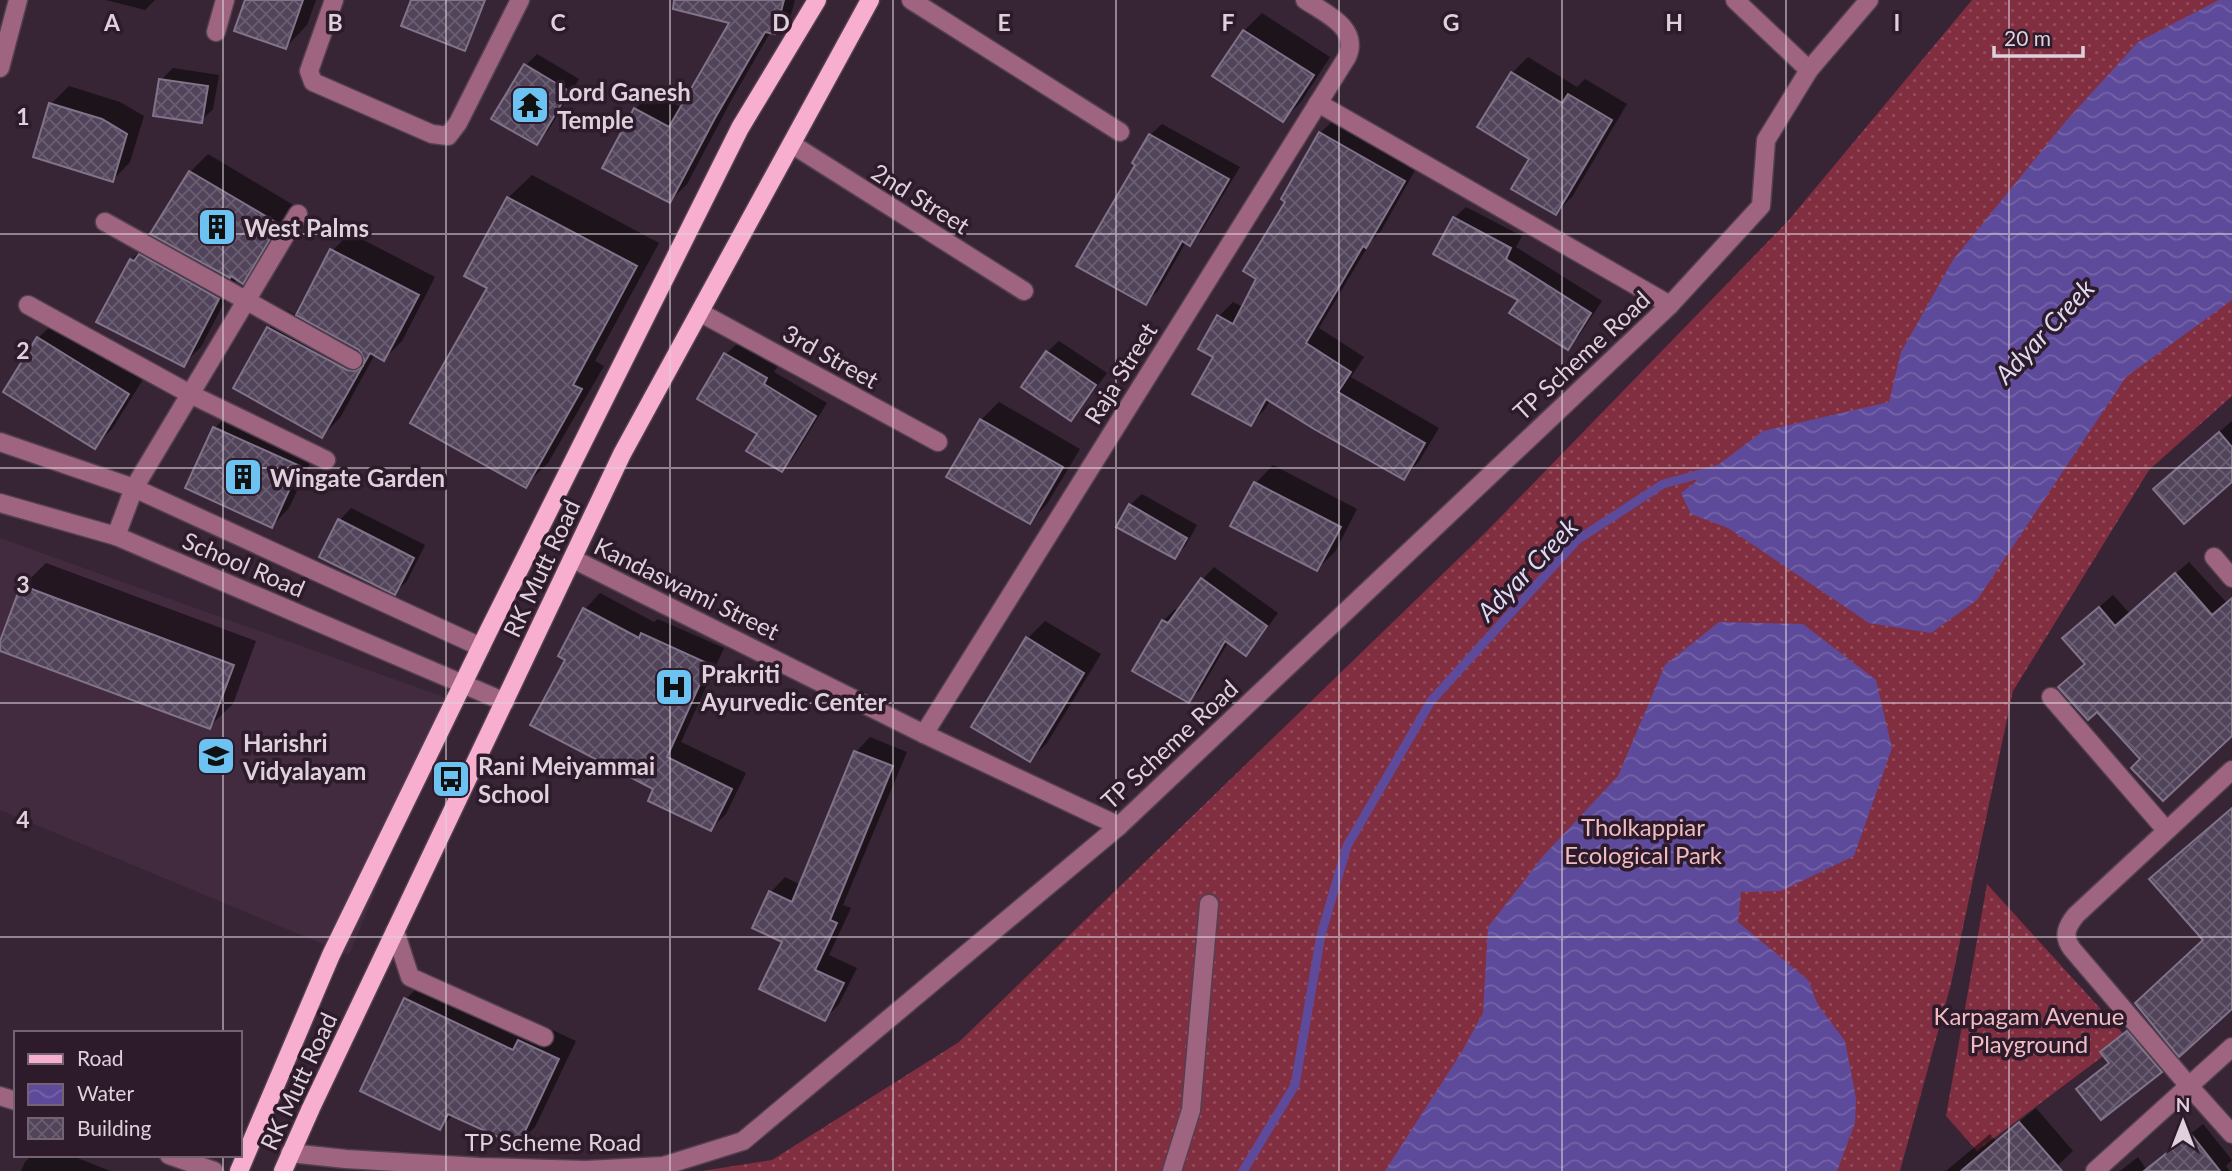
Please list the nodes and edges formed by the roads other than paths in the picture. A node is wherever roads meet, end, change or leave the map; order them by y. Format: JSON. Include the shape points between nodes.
{"nodes":[{"id":1,"x":18,"y":0,"type":"edge"},
{"id":2,"x":225,"y":0,"type":"edge"},
{"id":3,"x":334,"y":0,"type":"edge"},
{"id":4,"x":520,"y":0,"type":"edge"},
{"id":5,"x":817,"y":0,"type":"edge"},
{"id":6,"x":870,"y":0,"type":"edge"},
{"id":7,"x":911,"y":0,"type":"edge"},
{"id":8,"x":1305,"y":0,"type":"edge"},
{"id":9,"x":1735,"y":0,"type":"edge"},
{"id":10,"x":1869,"y":0,"type":"edge"},
{"id":11,"x":216,"y":32,"type":"dead end"},
{"id":12,"x":0,"y":68,"type":"edge"},
{"id":13,"x":1809,"y":70,"type":"junction"},
{"id":14,"x":1318,"y":103,"type":"junction"},
{"id":15,"x":1120,"y":132,"type":"dead end"},
{"id":16,"x":793,"y":145,"type":"junction"},
{"id":17,"x":298,"y":214,"type":"dead end"},
{"id":18,"x":105,"y":222,"type":"dead end"},
{"id":19,"x":1024,"y":291,"type":"dead end"},
{"id":20,"x":245,"y":302,"type":"junction"},
{"id":21,"x":28,"y":304,"type":"dead end"},
{"id":22,"x":1670,"y":305,"type":"junction"},
{"id":23,"x":701,"y":313,"type":"junction"},
{"id":24,"x":353,"y":360,"type":"dead end"},
{"id":25,"x":190,"y":394,"type":"junction"},
{"id":26,"x":0,"y":442,"type":"edge"},
{"id":27,"x":937,"y":442,"type":"dead end"},
{"id":28,"x":326,"y":460,"type":"dead end"},
{"id":29,"x":134,"y":488,"type":"junction"},
{"id":30,"x":0,"y":503,"type":"edge"},
{"id":31,"x":116,"y":536,"type":"junction"},
{"id":32,"x":2214,"y":557,"type":"dead end"},
{"id":33,"x":573,"y":559,"type":"junction"},
{"id":34,"x":2232,"y":578,"type":"edge"},
{"id":35,"x":481,"y":647,"type":"junction"},
{"id":36,"x":463,"y":685,"type":"junction"},
{"id":37,"x":2051,"y":698,"type":"dead end"},
{"id":38,"x":505,"y":702,"type":"junction"},
{"id":39,"x":924,"y":734,"type":"junction"},
{"id":40,"x":2232,"y":770,"type":"edge"},
{"id":41,"x":1119,"y":825,"type":"junction"},
{"id":42,"x":2166,"y":830,"type":"junction"},
{"id":43,"x":1209,"y":904,"type":"dead end"},
{"id":44,"x":395,"y":931,"type":"junction"},
{"id":45,"x":544,"y":1037,"type":"dead end"},
{"id":46,"x":2232,"y":1046,"type":"edge"},
{"id":47,"x":2189,"y":1086,"type":"junction"},
{"id":48,"x":2232,"y":1134,"type":"edge"},
{"id":49,"x":290,"y":1153,"type":"junction"},
{"id":50,"x":175,"y":1157,"type":"edge"},
{"id":51,"x":214,"y":1171,"type":"edge"},
{"id":52,"x":239,"y":1171,"type":"edge"},
{"id":53,"x":284,"y":1171,"type":"edge"},
{"id":54,"x":1172,"y":1171,"type":"edge"},
{"id":55,"x":2095,"y":1171,"type":"edge"}],
"edges":[{"from":1,"to":12,"type":"street"},
{"from":2,"to":11,"type":"street"},
{"from":3,"to":4,"type":"street","via":[[309,71],[313,82],[432,134],[448,136]]},
{"from":5,"to":35,"type":"main road","name":"RK Mutt Road","via":[[740,128]]},
{"from":6,"to":16,"type":"main road","name":"RK Mutt Road"},
{"from":7,"to":15,"type":"street"},
{"from":8,"to":14,"type":"street","name":"Raja Street","via":[[1332,17],[1349,37],[1347,57]]},
{"from":9,"to":13,"type":"street"},
{"from":10,"to":13,"type":"street","name":"TP Scheme Road"},
{"from":13,"to":22,"type":"street","name":"TP Scheme Road","via":[[1766,140],[1761,206]]},
{"from":14,"to":22,"type":"street"},
{"from":14,"to":39,"type":"street","name":"Raja Street"},
{"from":16,"to":19,"type":"street","name":"2nd Street"},
{"from":16,"to":23,"type":"main road","name":"RK Mutt Road"},
{"from":17,"to":20,"type":"street"},
{"from":18,"to":20,"type":"street"},
{"from":20,"to":24,"type":"street"},
{"from":20,"to":25,"type":"street"},
{"from":21,"to":25,"type":"street"},
{"from":22,"to":41,"type":"street","name":"TP Scheme Road"},
{"from":23,"to":27,"type":"street","name":"3rd Street"},
{"from":23,"to":33,"type":"main road","name":"RK Mutt Road","via":[[622,454]]},
{"from":25,"to":28,"type":"street"},
{"from":25,"to":29,"type":"street"},
{"from":26,"to":29,"type":"street"},
{"from":29,"to":31,"type":"street"},
{"from":29,"to":35,"type":"street"},
{"from":30,"to":31,"type":"street","name":"School Road"},
{"from":31,"to":36,"type":"street","name":"School Road"},
{"from":32,"to":34,"type":"street"},
{"from":33,"to":38,"type":"main road","name":"RK Mutt Road"},
{"from":33,"to":39,"type":"street","name":"Kandaswami Street"},
{"from":35,"to":36,"type":"main road","name":"RK Mutt Road"},
{"from":36,"to":38,"type":"street","name":"School Road"},
{"from":36,"to":52,"type":"main road","name":"RK Mutt Road","via":[[331,956]]},
{"from":37,"to":42,"type":"street"},
{"from":38,"to":44,"type":"main road","name":"RK Mutt Road"},
{"from":39,"to":41,"type":"street","name":"Kandaswami Street"},
{"from":40,"to":42,"type":"street"},
{"from":41,"to":49,"type":"street","name":"TP Scheme Road","via":[[743,1140],[663,1166],[586,1170]]},
{"from":42,"to":47,"type":"street","via":[[2076,915],[2066,936],[2071,948]]},
{"from":43,"to":54,"type":"street","via":[[1191,1110]]},
{"from":44,"to":45,"type":"street","via":[[410,977]]},
{"from":44,"to":49,"type":"main road","name":"RK Mutt Road"},
{"from":46,"to":47,"type":"street"},
{"from":47,"to":48,"type":"street"},
{"from":47,"to":55,"type":"street"},
{"from":49,"to":53,"type":"main road","name":"RK Mutt Road"},
{"from":50,"to":51,"type":"street"}]}
